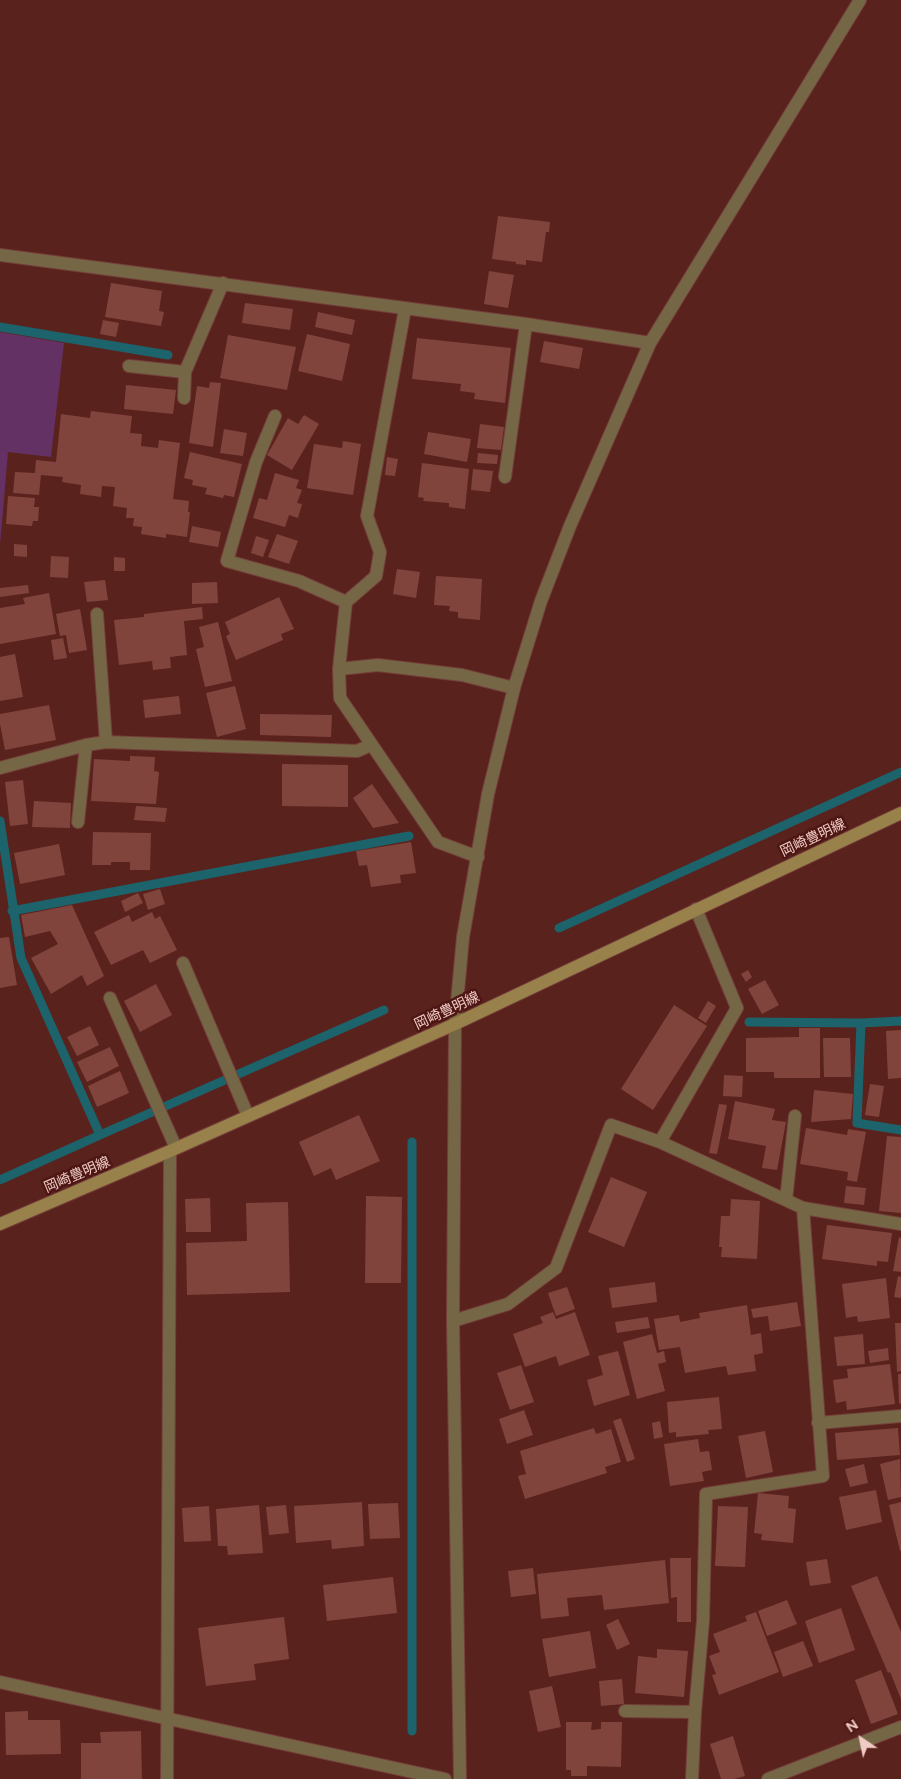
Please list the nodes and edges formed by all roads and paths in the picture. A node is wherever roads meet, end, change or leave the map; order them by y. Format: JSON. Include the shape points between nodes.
{"nodes":[{"id":1,"x":860,"y":0,"type":"edge"},
{"id":2,"x":0,"y":255,"type":"edge"},
{"id":3,"x":223,"y":283,"type":"junction"},
{"id":4,"x":404,"y":309,"type":"junction"},
{"id":5,"x":526,"y":324,"type":"junction"},
{"id":6,"x":650,"y":343,"type":"junction"},
{"id":7,"x":129,"y":366,"type":"dead end"},
{"id":8,"x":185,"y":372,"type":"junction"},
{"id":9,"x":184,"y":398,"type":"dead end"},
{"id":10,"x":275,"y":416,"type":"dead end"},
{"id":11,"x":505,"y":477,"type":"dead end"},
{"id":12,"x":346,"y":602,"type":"junction"},
{"id":13,"x":97,"y":614,"type":"dead end"},
{"id":14,"x":339,"y":670,"type":"junction"},
{"id":15,"x":514,"y":688,"type":"junction"},
{"id":16,"x":106,"y":742,"type":"junction"},
{"id":17,"x":86,"y":745,"type":"junction"},
{"id":18,"x":371,"y":745,"type":"junction"},
{"id":19,"x":6,"y":766,"type":"edge"},
{"id":20,"x":901,"y":813,"type":"edge"},
{"id":21,"x":78,"y":822,"type":"dead end"},
{"id":22,"x":478,"y":857,"type":"junction"},
{"id":23,"x":696,"y":909,"type":"junction"},
{"id":24,"x":183,"y":963,"type":"dead end"},
{"id":25,"x":110,"y":998,"type":"dead end"},
{"id":26,"x":455,"y":1024,"type":"junction"},
{"id":27,"x":248,"y":1116,"type":"junction"},
{"id":28,"x":795,"y":1116,"type":"dead end"},
{"id":29,"x":660,"y":1142,"type":"junction"},
{"id":30,"x":173,"y":1150,"type":"junction"},
{"id":31,"x":786,"y":1200,"type":"junction"},
{"id":32,"x":803,"y":1208,"type":"junction"},
{"id":33,"x":0,"y":1224,"type":"edge"},
{"id":34,"x":901,"y":1224,"type":"edge"},
{"id":35,"x":453,"y":1321,"type":"junction"},
{"id":36,"x":901,"y":1416,"type":"edge"},
{"id":37,"x":818,"y":1423,"type":"junction"},
{"id":38,"x":0,"y":1682,"type":"edge"},
{"id":39,"x":625,"y":1710,"type":"dead end"},
{"id":40,"x":695,"y":1712,"type":"junction"},
{"id":41,"x":168,"y":1718,"type":"junction"},
{"id":42,"x":901,"y":1727,"type":"edge"},
{"id":43,"x":167,"y":1779,"type":"edge"},
{"id":44,"x":445,"y":1779,"type":"edge"},
{"id":45,"x":460,"y":1779,"type":"edge"},
{"id":46,"x":692,"y":1779,"type":"edge"},
{"id":47,"x":768,"y":1779,"type":"edge"}],
"edges":[{"from":1,"to":6,"type":"street"},
{"from":2,"to":3,"type":"street"},
{"from":3,"to":4,"type":"street"},
{"from":3,"to":8,"type":"street"},
{"from":4,"to":5,"type":"street"},
{"from":4,"to":12,"type":"street","via":[[367,516],[380,552],[376,576]]},
{"from":5,"to":6,"type":"street"},
{"from":5,"to":11,"type":"street"},
{"from":6,"to":15,"type":"street","via":[[540,601]]},
{"from":7,"to":8,"type":"street"},
{"from":8,"to":9,"type":"street"},
{"from":10,"to":12,"type":"street","via":[[256,462],[227,561],[298,581]]},
{"from":12,"to":14,"type":"street"},
{"from":13,"to":16,"type":"street"},
{"from":14,"to":15,"type":"street","via":[[378,665],[462,675]]},
{"from":14,"to":18,"type":"street","via":[[340,698]]},
{"from":15,"to":22,"type":"street","via":[[488,794]]},
{"from":16,"to":17,"type":"street"},
{"from":16,"to":18,"type":"street","via":[[357,751]]},
{"from":17,"to":19,"type":"street"},
{"from":17,"to":21,"type":"street"},
{"from":18,"to":22,"type":"street","via":[[438,842]]},
{"from":20,"to":23,"type":"main road","name":"岡崎豊明線"},
{"from":22,"to":26,"type":"street","via":[[463,937]]},
{"from":23,"to":26,"type":"main road","name":"岡崎豊明線"},
{"from":23,"to":29,"type":"street","via":[[737,1008]]},
{"from":24,"to":27,"type":"street"},
{"from":25,"to":30,"type":"street"},
{"from":26,"to":27,"type":"main road","name":"岡崎豊明線"},
{"from":26,"to":35,"type":"street"},
{"from":27,"to":30,"type":"main road","name":"岡崎豊明線"},
{"from":28,"to":31,"type":"street"},
{"from":29,"to":31,"type":"street"},
{"from":29,"to":35,"type":"street","via":[[611,1125],[556,1268],[508,1304]]},
{"from":30,"to":33,"type":"main road","name":"岡崎豊明線"},
{"from":30,"to":41,"type":"street"},
{"from":31,"to":32,"type":"street"},
{"from":32,"to":34,"type":"street"},
{"from":32,"to":37,"type":"street"},
{"from":35,"to":45,"type":"street"},
{"from":36,"to":37,"type":"street"},
{"from":37,"to":40,"type":"street","via":[[823,1476],[706,1494],[703,1621]]},
{"from":38,"to":41,"type":"street"},
{"from":39,"to":40,"type":"street"},
{"from":40,"to":46,"type":"street"},
{"from":41,"to":43,"type":"street"},
{"from":41,"to":44,"type":"street"},
{"from":42,"to":47,"type":"street"}]}
